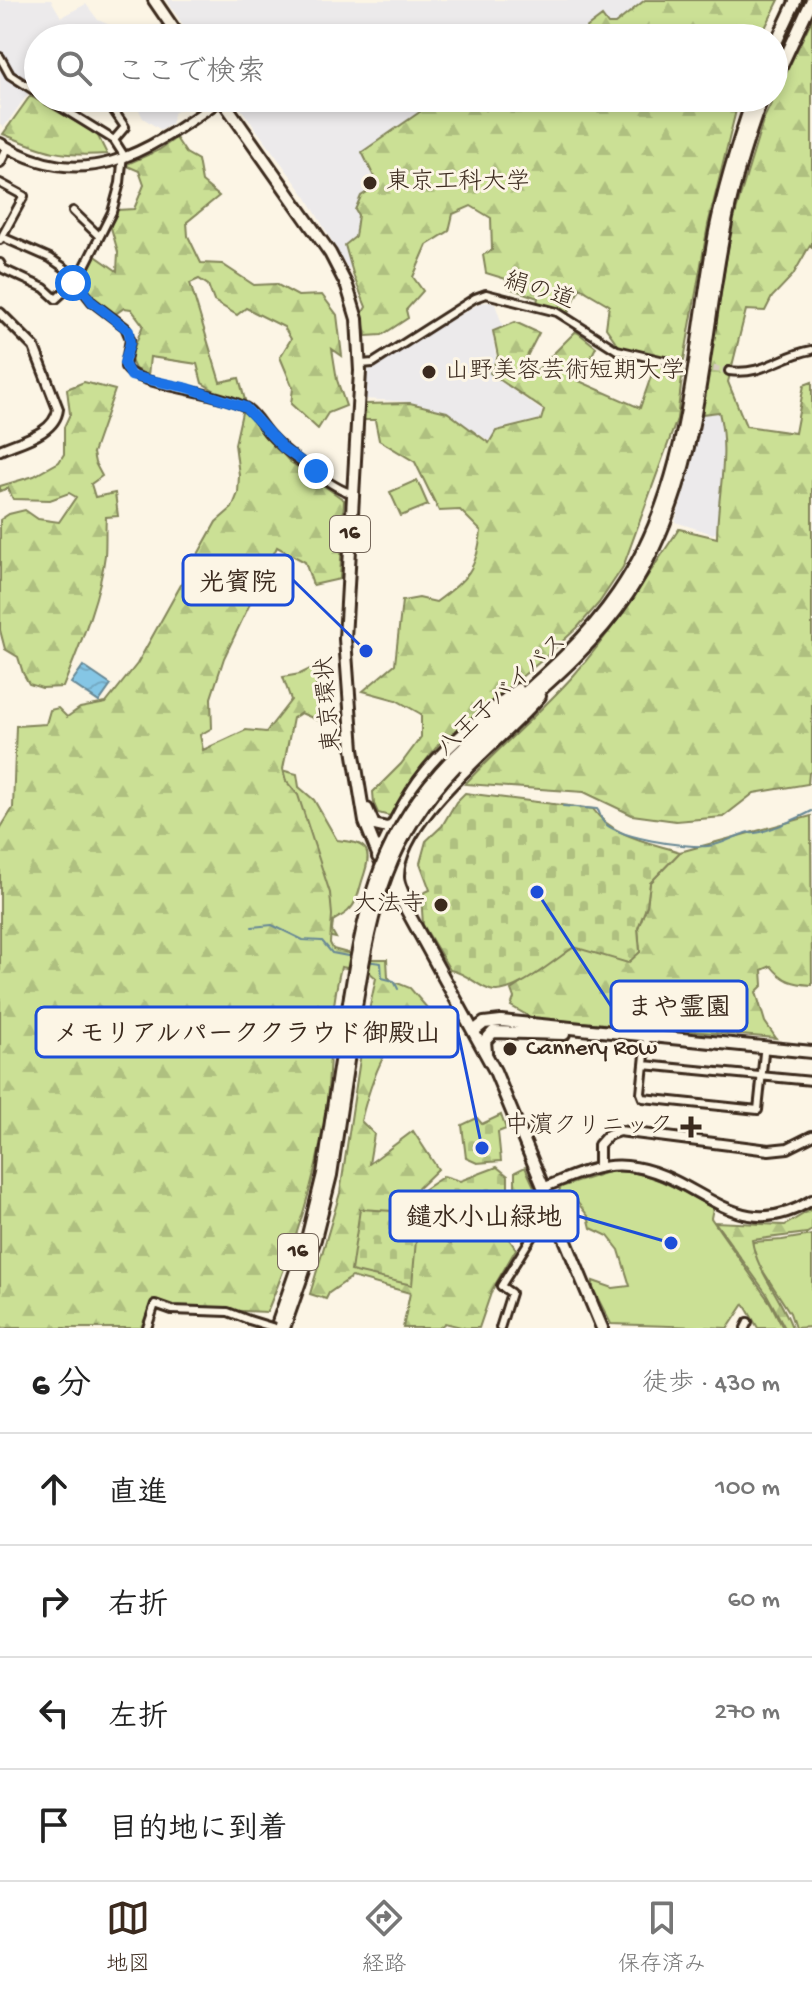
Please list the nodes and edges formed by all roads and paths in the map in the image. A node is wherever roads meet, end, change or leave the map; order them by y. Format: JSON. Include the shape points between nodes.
{"nodes":[{"id":1,"x":154,"y":0,"type":"edge"},
{"id":2,"x":789,"y":0,"type":"edge"},
{"id":3,"x":796,"y":0,"type":"edge"},
{"id":4,"x":805,"y":0,"type":"edge"},
{"id":5,"x":812,"y":0,"type":"edge"},
{"id":6,"x":170,"y":24,"type":"edge"},
{"id":7,"x":778,"y":24,"type":"edge"},
{"id":8,"x":785,"y":24,"type":"edge"},
{"id":9,"x":788,"y":37,"type":"edge"},
{"id":10,"x":788,"y":52,"type":"edge"},
{"id":11,"x":0,"y":57,"type":"edge"},
{"id":12,"x":24,"y":84,"type":"edge"},
{"id":13,"x":69,"y":112,"type":"edge"},
{"id":14,"x":115,"y":112,"type":"edge"},
{"id":15,"x":202,"y":112,"type":"edge"},
{"id":16,"x":232,"y":112,"type":"edge"},
{"id":17,"x":748,"y":112,"type":"edge"},
{"id":18,"x":759,"y":112,"type":"edge"},
{"id":19,"x":114,"y":140,"type":"junction"},
{"id":20,"x":4,"y":146,"type":"edge"},
{"id":21,"x":123,"y":159,"type":"junction"},
{"id":22,"x":0,"y":162,"type":"edge"},
{"id":23,"x":0,"y":183,"type":"edge"},
{"id":24,"x":73,"y":211,"type":"dead end"},
{"id":25,"x":99,"y":236,"type":"junction"},
{"id":26,"x":1,"y":239,"type":"edge"},
{"id":27,"x":1,"y":268,"type":"edge"},
{"id":28,"x":77,"y":281,"type":"junction"},
{"id":29,"x":0,"y":313,"type":"edge"},
{"id":30,"x":812,"y":350,"type":"edge"},
{"id":31,"x":669,"y":362,"type":"tunnel mouth"},
{"id":32,"x":361,"y":364,"type":"junction"},
{"id":33,"x":729,"y":371,"type":"tunnel mouth"},
{"id":34,"x":0,"y":450,"type":"edge"},
{"id":35,"x":352,"y":493,"type":"junction"},
{"id":36,"x":566,"y":654,"type":"junction"},
{"id":37,"x":564,"y":667,"type":"junction"},
{"id":38,"x":453,"y":763,"type":"junction"},
{"id":39,"x":358,"y":789,"type":"junction"},
{"id":40,"x":393,"y":826,"type":"junction"},
{"id":41,"x":404,"y":853,"type":"junction"},
{"id":42,"x":380,"y":862,"type":"junction"},
{"id":43,"x":406,"y":908,"type":"junction"},
{"id":44,"x":354,"y":998,"type":"junction"},
{"id":45,"x":474,"y":1031,"type":"junction"},
{"id":46,"x":564,"y":1034,"type":"junction"},
{"id":47,"x":646,"y":1039,"type":"junction"},
{"id":48,"x":486,"y":1052,"type":"junction"},
{"id":49,"x":764,"y":1053,"type":"junction"},
{"id":50,"x":812,"y":1054,"type":"edge"},
{"id":51,"x":644,"y":1065,"type":"junction"},
{"id":52,"x":761,"y":1076,"type":"junction"},
{"id":53,"x":812,"y":1081,"type":"edge"},
{"id":54,"x":812,"y":1136,"type":"edge"},
{"id":55,"x":599,"y":1167,"type":"junction"},
{"id":56,"x":543,"y":1188,"type":"junction"},
{"id":57,"x":812,"y":1200,"type":"edge"},
{"id":58,"x":551,"y":1206,"type":"junction"},
{"id":59,"x":315,"y":1239,"type":"junction"},
{"id":60,"x":147,"y":1328,"type":"edge"},
{"id":61,"x":273,"y":1328,"type":"edge"},
{"id":62,"x":284,"y":1328,"type":"edge"},
{"id":63,"x":291,"y":1328,"type":"edge"},
{"id":64,"x":500,"y":1328,"type":"edge"},
{"id":65,"x":602,"y":1328,"type":"edge"}],
"edges":[{"from":1,"to":6,"type":"main road"},
{"from":2,"to":7,"type":"main road"},
{"from":3,"to":8,"type":"main road"},
{"from":4,"to":9,"type":"main road"},
{"from":5,"to":10,"type":"main road"},
{"from":11,"to":12,"type":"street","via":[[10,75]]},
{"from":13,"to":19,"type":"street"},
{"from":14,"to":19,"type":"street","via":[[125,127]]},
{"from":15,"to":21,"type":"street"},
{"from":16,"to":32,"type":"main road","name":"東京環状","number":"16","via":[[341,272],[357,319]]},
{"from":17,"to":36,"type":"main road","name":"八王子バイパス","number":"16","via":[[715,232],[670,489],[626,581]]},
{"from":18,"to":37,"type":"main road","name":"八王子バイパス","number":"16","via":[[723,234],[687,455],[672,508],[626,597]]},
{"from":19,"to":21,"type":"street"},
{"from":20,"to":21,"type":"street","via":[[60,165]]},
{"from":20,"to":22,"type":"street"},
{"from":21,"to":25,"type":"street","via":[[117,197]]},
{"from":23,"to":26,"type":"street","via":[[24,196]]},
{"from":24,"to":25,"type":"street"},
{"from":25,"to":28,"type":"street"},
{"from":26,"to":28,"type":"street","via":[[50,258]]},
{"from":27,"to":28,"type":"street","via":[[56,299]]},
{"from":28,"to":35,"type":"street","via":[[92,302],[129,331],[124,363],[131,376],[245,407],[290,455]]},
{"from":29,"to":34,"type":"street","via":[[37,351],[58,409],[48,429]]},
{"from":30,"to":33,"type":"street","via":[[755,372]]},
{"from":31,"to":32,"type":"street","name":"絹の道","via":[[617,350],[557,312],[486,294],[373,363]]},
{"from":32,"to":35,"type":"main road","name":"東京環状","number":"16"},
{"from":35,"to":39,"type":"main road","name":"東京環状","number":"16","via":[[345,639]]},
{"from":36,"to":38,"type":"main road","name":"八王子バイパス","number":"16"},
{"from":36,"to":40,"type":"main road","number":"16","via":[[444,753],[420,780]]},
{"from":37,"to":38,"type":"main road","name":"八王子バイパス","number":"16"},
{"from":37,"to":41,"type":"main road","number":"16","via":[[429,811]]},
{"from":38,"to":44,"type":"main road","name":"八王子バイパス","number":"16","bridge":true,"via":[[412,821],[384,878]]},
{"from":39,"to":40,"type":"main road","number":"16","via":[[374,825]]},
{"from":39,"to":42,"type":"main road","name":"東京環状","number":"16"},
{"from":40,"to":42,"type":"main road","number":"16"},
{"from":41,"to":42,"type":"main road","via":[[397,862]]},
{"from":41,"to":43,"type":"main road","number":"16","via":[[398,881]]},
{"from":42,"to":43,"type":"main road","name":"東京環状","number":"16"},
{"from":43,"to":45,"type":"main road","name":"東京環状","number":"16"},
{"from":44,"to":59,"type":"main road","name":"八王子バイパス","number":"16","via":[[331,1175]]},
{"from":44,"to":61,"type":"main road","name":"八王子バイパス","number":"16","via":[[323,1174]]},
{"from":45,"to":46,"type":"main road","via":[[495,1026]]},
{"from":45,"to":47,"type":"main road","via":[[494,1021]]},
{"from":45,"to":48,"type":"main road","number":"16"},
{"from":46,"to":47,"type":"main road"},
{"from":46,"to":48,"type":"main road","via":[[493,1032],[485,1041]]},
{"from":47,"to":49,"type":"main road"},
{"from":47,"to":50,"type":"main road"},
{"from":47,"to":51,"type":"street"},
{"from":48,"to":56,"type":"main road","number":"16"},
{"from":49,"to":50,"type":"main road"},
{"from":49,"to":52,"type":"street"},
{"from":51,"to":52,"type":"street"},
{"from":51,"to":52,"type":"street","via":[[643,1098],[758,1110]]},
{"from":52,"to":53,"type":"street"},
{"from":54,"to":55,"type":"street","via":[[769,1150],[619,1131],[599,1145]]},
{"from":55,"to":56,"type":"street"},
{"from":55,"to":57,"type":"street","via":[[644,1169],[746,1216],[783,1214]]},
{"from":56,"to":58,"type":"main road","number":"16"},
{"from":58,"to":64,"type":"street","via":[[501,1286],[511,1293]]},
{"from":58,"to":65,"type":"main road","number":"16"},
{"from":59,"to":62,"type":"main road","name":"八王子バイパス","number":"16"},
{"from":59,"to":63,"type":"main road","number":"16"},
{"from":60,"to":61,"type":"street","bridge":true,"via":[[155,1304],[172,1310],[228,1312]]}]}
